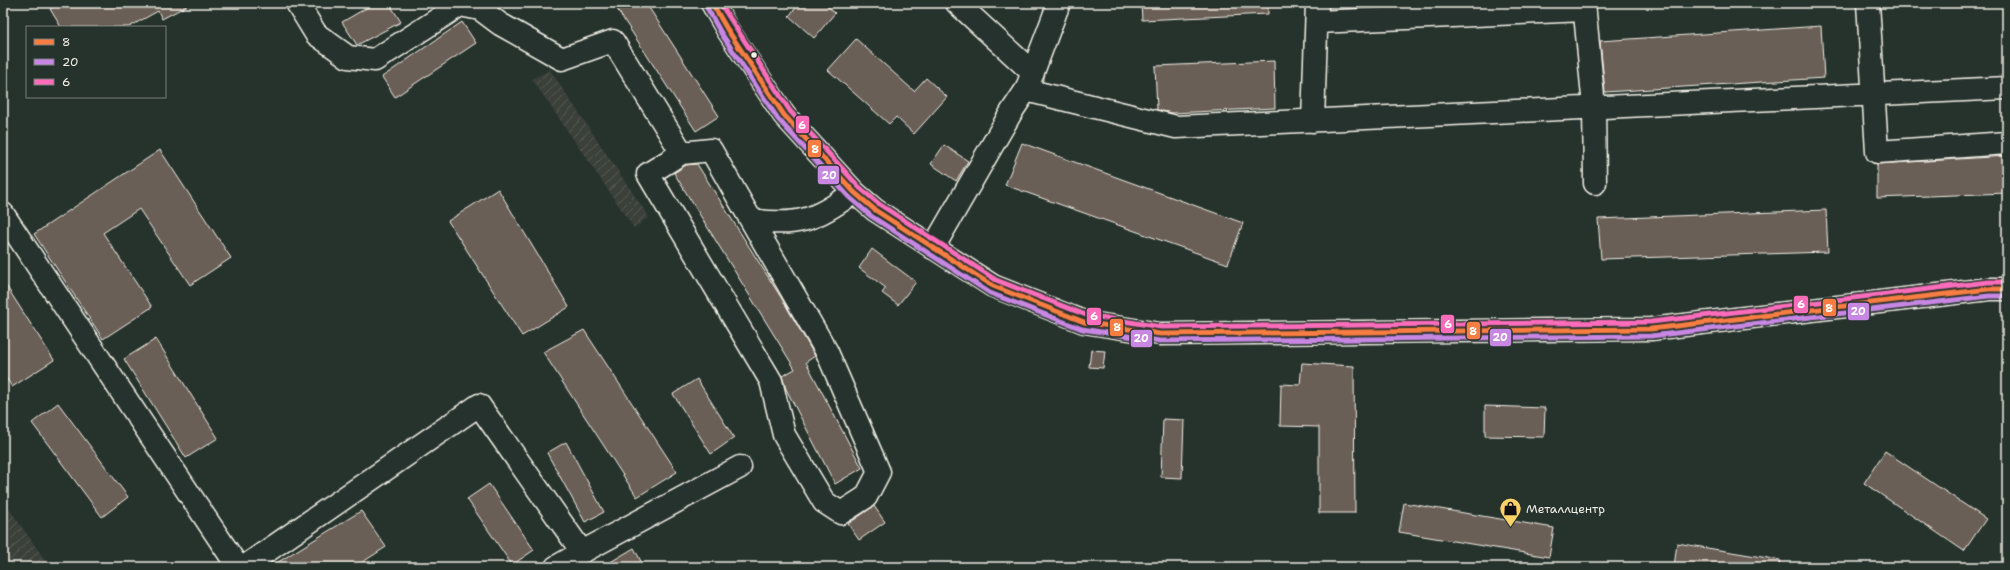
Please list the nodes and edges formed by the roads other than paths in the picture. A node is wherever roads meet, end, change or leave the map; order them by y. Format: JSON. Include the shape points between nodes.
{"nodes":[{"id":1,"x":297,"y":3,"type":"edge"},
{"id":2,"x":712,"y":3,"type":"edge"},
{"id":3,"x":956,"y":3,"type":"edge"},
{"id":4,"x":1059,"y":3,"type":"edge"},
{"id":5,"x":1868,"y":3,"type":"edge"},
{"id":6,"x":1584,"y":6,"type":"edge"},
{"id":7,"x":1317,"y":12,"type":"edge"},
{"id":8,"x":1030,"y":82,"type":"junction"},
{"id":9,"x":2007,"y":88,"type":"edge"},
{"id":10,"x":1875,"y":94,"type":"junction"},
{"id":11,"x":1594,"y":107,"type":"junction"},
{"id":12,"x":1313,"y":121,"type":"junction"},
{"id":13,"x":2007,"y":143,"type":"edge"},
{"id":14,"x":682,"y":153,"type":"junction"},
{"id":15,"x":1595,"y":184,"type":"dead end"},
{"id":16,"x":854,"y":192,"type":"junction"},
{"id":17,"x":3,"y":214,"type":"edge"},
{"id":18,"x":751,"y":220,"type":"junction"},
{"id":19,"x":933,"y":248,"type":"junction"},
{"id":20,"x":2007,"y":289,"type":"edge"},
{"id":21,"x":740,"y":467,"type":"dead end"},
{"id":22,"x":582,"y":552,"type":"junction"},
{"id":23,"x":238,"y":567,"type":"edge"},
{"id":24,"x":244,"y":567,"type":"edge"},
{"id":25,"x":556,"y":567,"type":"edge"}],
"edges":[{"from":1,"to":14,"type":"main road","via":[[316,34],[348,57],[375,60],[460,5],[480,9],[500,24],[562,59],[613,41]]},
{"from":2,"to":16,"type":"main road","via":[[784,116]]},
{"from":3,"to":8,"type":"main road"},
{"from":4,"to":8,"type":"main road"},
{"from":5,"to":10,"type":"main road"},
{"from":6,"to":7,"type":"main road"},
{"from":6,"to":11,"type":"main road"},
{"from":7,"to":12,"type":"main road"},
{"from":8,"to":12,"type":"main road","via":[[1176,127]]},
{"from":8,"to":19,"type":"main road"},
{"from":9,"to":10,"type":"main road"},
{"from":10,"to":11,"type":"main road"},
{"from":10,"to":13,"type":"main road","via":[[1877,152]]},
{"from":11,"to":12,"type":"main road"},
{"from":11,"to":15,"type":"main road"},
{"from":14,"to":18,"type":"main road","via":[[712,150]]},
{"from":14,"to":18,"type":"main road","via":[[648,174],[771,381],[784,435],[824,502],[841,513],[866,498],[879,472],[827,352]]},
{"from":16,"to":18,"type":"main road","via":[[808,220],[778,224]]},
{"from":16,"to":19,"type":"main road","via":[[875,210]]},
{"from":17,"to":23,"type":"main road"},
{"from":19,"to":20,"type":"main road","via":[[993,286],[1084,322],[1160,334],[1651,329],[1989,289]]},
{"from":21,"to":22,"type":"main road"},
{"from":22,"to":24,"type":"main road","via":[[479,405]]},
{"from":22,"to":25,"type":"main road"}]}
